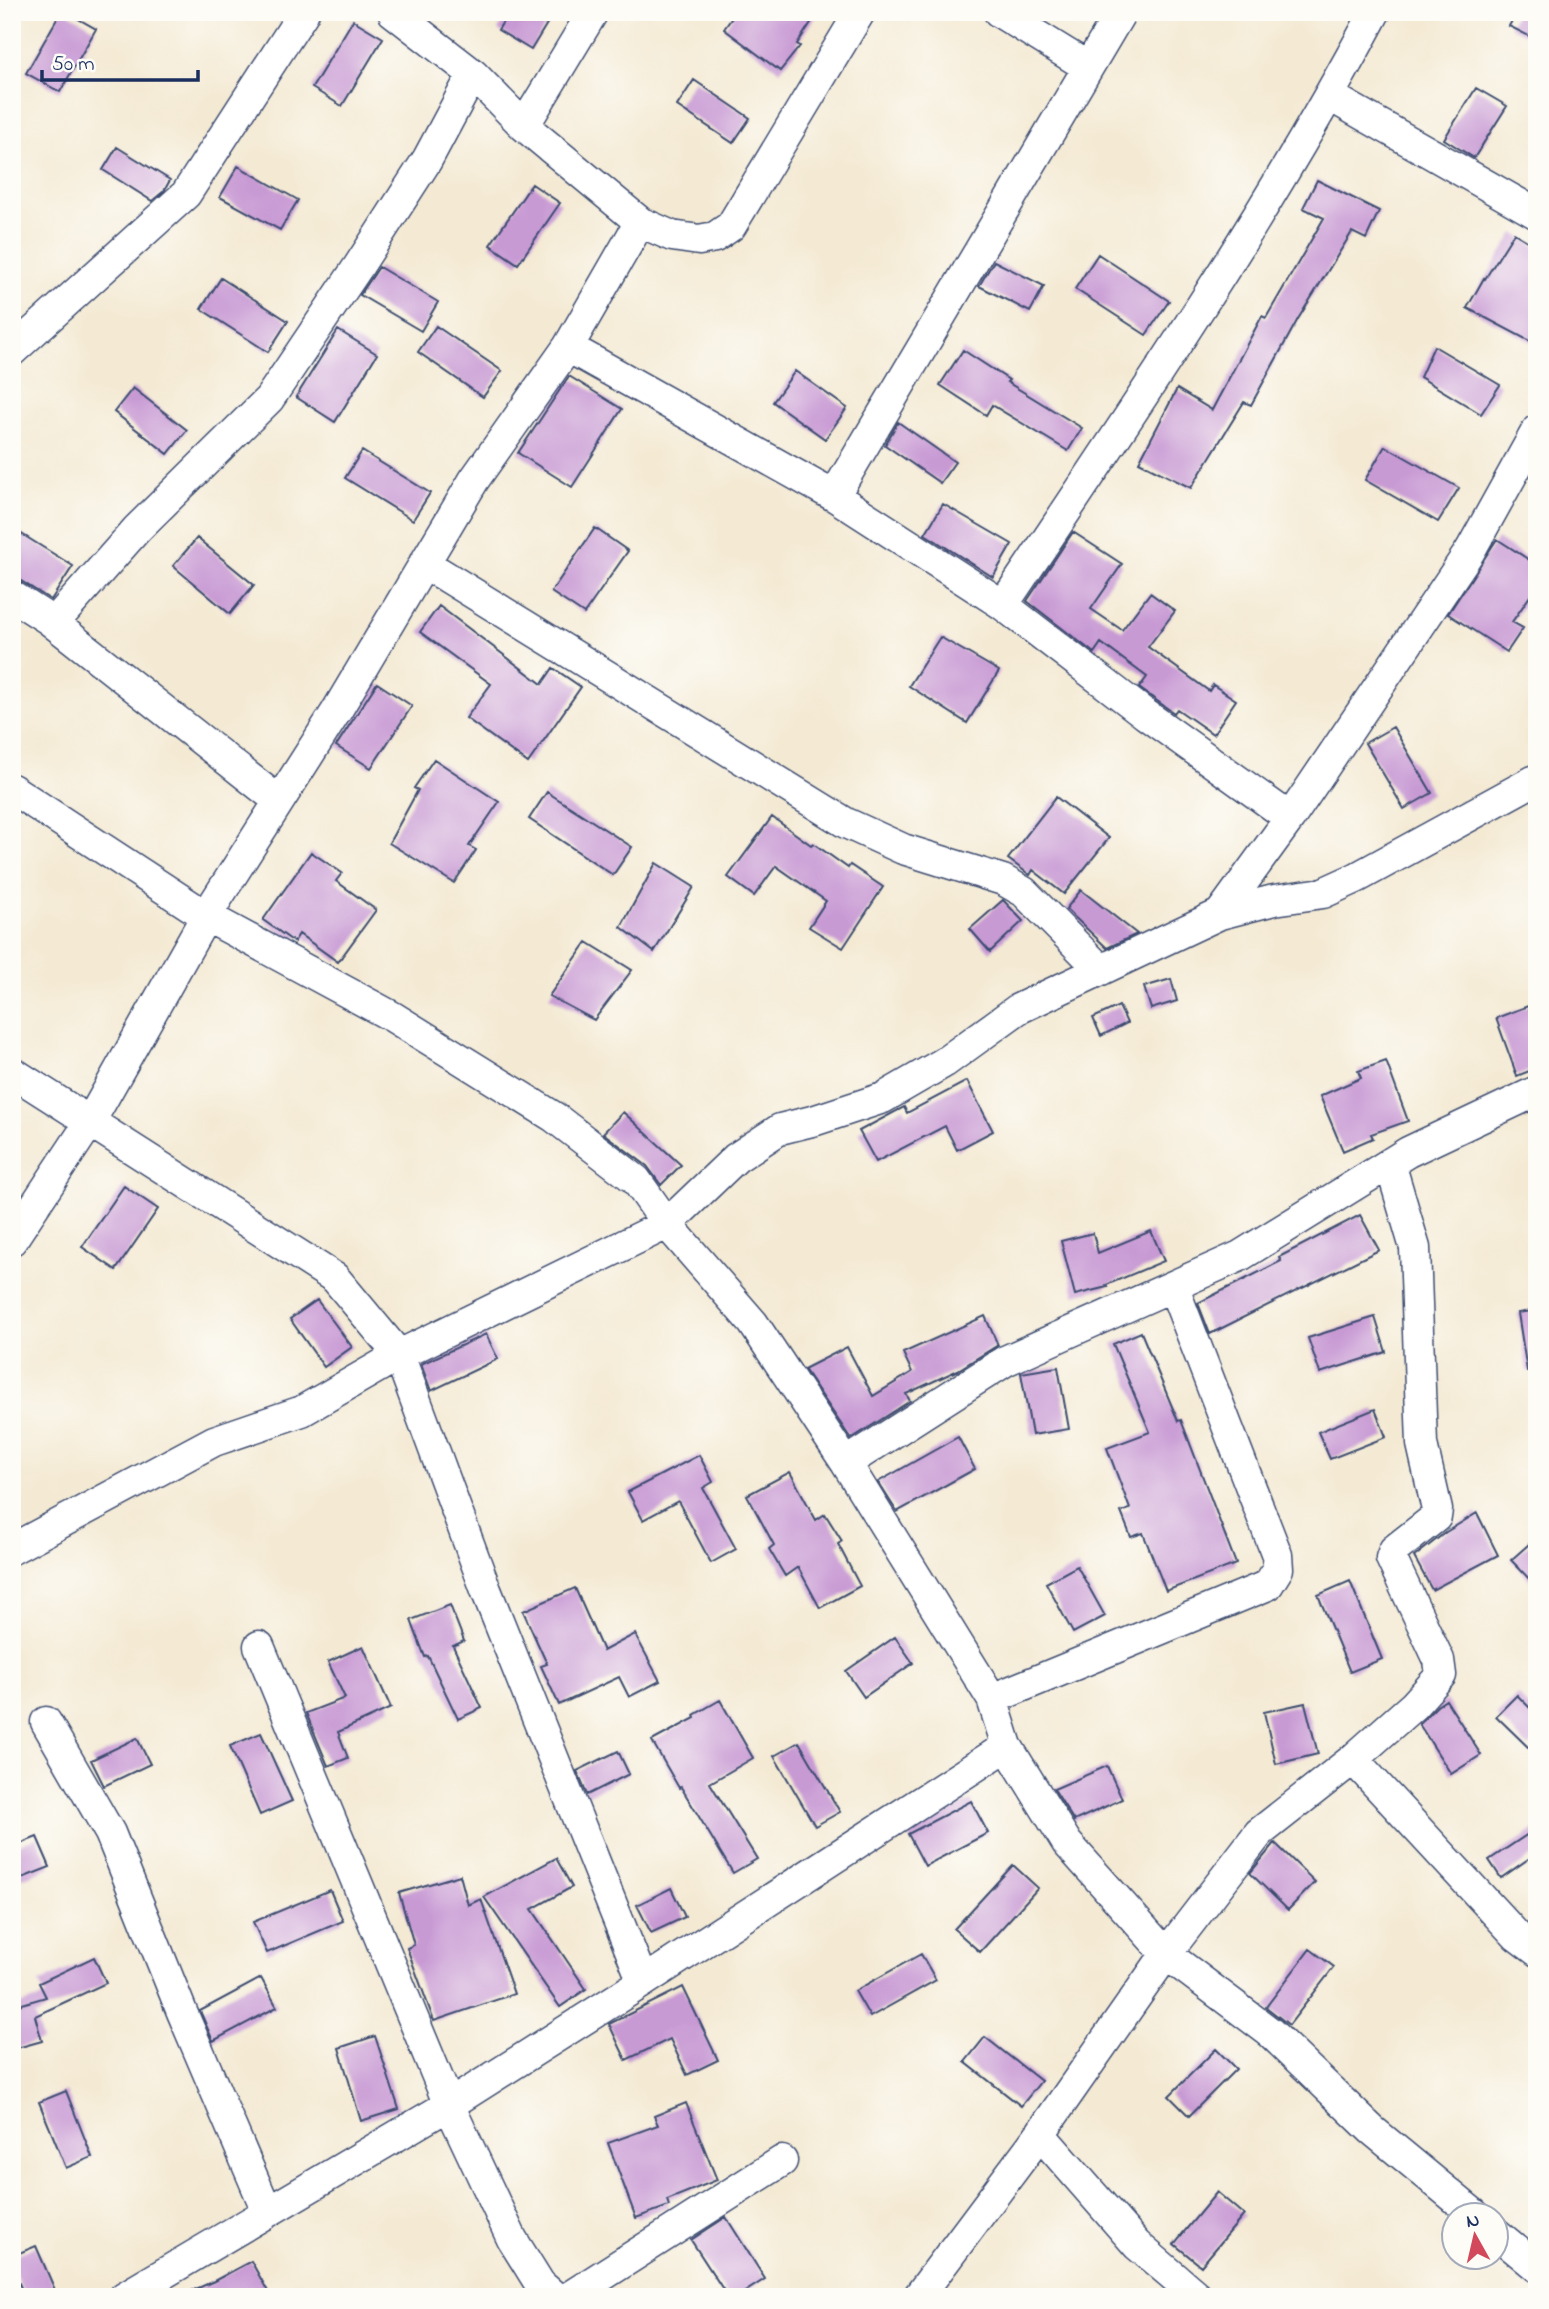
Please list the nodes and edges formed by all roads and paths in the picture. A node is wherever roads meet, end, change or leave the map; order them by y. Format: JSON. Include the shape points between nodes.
{"nodes":[{"id":1,"x":304,"y":12,"type":"edge"},
{"id":2,"x":393,"y":12,"type":"edge"},
{"id":3,"x":593,"y":12,"type":"edge"},
{"id":4,"x":860,"y":12,"type":"edge"},
{"id":5,"x":999,"y":12,"type":"edge"},
{"id":6,"x":1121,"y":12,"type":"edge"},
{"id":7,"x":1375,"y":12,"type":"edge"},
{"id":8,"x":1088,"y":67,"type":"junction"},
{"id":9,"x":473,"y":74,"type":"junction"},
{"id":10,"x":1330,"y":96,"type":"junction"},
{"id":11,"x":524,"y":126,"type":"junction"},
{"id":12,"x":1537,"y":214,"type":"edge"},
{"id":13,"x":640,"y":222,"type":"junction"},
{"id":14,"x":568,"y":347,"type":"junction"},
{"id":15,"x":12,"y":351,"type":"edge"},
{"id":16,"x":1537,"y":430,"type":"edge"},
{"id":17,"x":834,"y":496,"type":"junction"},
{"id":18,"x":424,"y":562,"type":"junction"},
{"id":19,"x":12,"y":596,"type":"edge"},
{"id":20,"x":1003,"y":605,"type":"junction"},
{"id":21,"x":48,"y":618,"type":"junction"},
{"id":22,"x":1537,"y":779,"type":"edge"},
{"id":23,"x":12,"y":789,"type":"edge"},
{"id":24,"x":279,"y":801,"type":"junction"},
{"id":25,"x":1290,"y":818,"type":"junction"},
{"id":26,"x":1220,"y":914,"type":"junction"},
{"id":27,"x":206,"y":916,"type":"junction"},
{"id":28,"x":1101,"y":970,"type":"junction"},
{"id":29,"x":12,"y":1072,"type":"edge"},
{"id":30,"x":1537,"y":1091,"type":"edge"},
{"id":31,"x":90,"y":1122,"type":"junction"},
{"id":32,"x":1390,"y":1163,"type":"junction"},
{"id":33,"x":667,"y":1224,"type":"junction"},
{"id":34,"x":12,"y":1240,"type":"edge"},
{"id":35,"x":1173,"y":1286,"type":"junction"},
{"id":36,"x":399,"y":1355,"type":"junction"},
{"id":37,"x":846,"y":1464,"type":"junction"},
{"id":38,"x":12,"y":1549,"type":"edge"},
{"id":39,"x":259,"y":1646,"type":"dead end"},
{"id":40,"x":992,"y":1699,"type":"junction"},
{"id":41,"x":46,"y":1722,"type":"dead end"},
{"id":42,"x":1007,"y":1746,"type":"junction"},
{"id":43,"x":1353,"y":1759,"type":"junction"},
{"id":44,"x":1537,"y":1951,"type":"edge"},
{"id":45,"x":1166,"y":1954,"type":"junction"},
{"id":46,"x":643,"y":1982,"type":"junction"},
{"id":47,"x":449,"y":2105,"type":"junction"},
{"id":48,"x":1040,"y":2134,"type":"junction"},
{"id":49,"x":782,"y":2161,"type":"dead end"},
{"id":50,"x":1457,"y":2200,"type":"edge"},
{"id":51,"x":267,"y":2211,"type":"junction"},
{"id":52,"x":1510,"y":2245,"type":"edge"},
{"id":53,"x":1537,"y":2267,"type":"edge"},
{"id":54,"x":124,"y":2297,"type":"edge"},
{"id":55,"x":555,"y":2297,"type":"edge"},
{"id":56,"x":569,"y":2297,"type":"edge"},
{"id":57,"x":918,"y":2297,"type":"edge"},
{"id":58,"x":1198,"y":2297,"type":"edge"}],
"edges":[{"from":1,"to":15,"type":"street","via":[[186,194]]},
{"from":2,"to":9,"type":"street"},
{"from":3,"to":11,"type":"street"},
{"from":4,"to":13,"type":"street","via":[[731,226],[715,237],[699,240],[672,236]]},
{"from":5,"to":8,"type":"street"},
{"from":6,"to":8,"type":"street"},
{"from":7,"to":10,"type":"street"},
{"from":8,"to":17,"type":"street"},
{"from":9,"to":11,"type":"street"},
{"from":9,"to":21,"type":"street","via":[[427,160],[269,399],[137,529],[60,617]]},
{"from":10,"to":12,"type":"street"},
{"from":10,"to":20,"type":"street","via":[[1156,379]]},
{"from":11,"to":13,"type":"street"},
{"from":13,"to":14,"type":"street"},
{"from":14,"to":17,"type":"street"},
{"from":14,"to":18,"type":"street","via":[[474,480]]},
{"from":16,"to":25,"type":"street","via":[[1470,551]]},
{"from":17,"to":20,"type":"street"},
{"from":18,"to":24,"type":"street"},
{"from":18,"to":28,"type":"street","via":[[846,823],[903,849],[1003,880],[1024,892]]},
{"from":19,"to":21,"type":"street"},
{"from":20,"to":25,"type":"street","via":[[1145,715]]},
{"from":21,"to":24,"type":"street"},
{"from":22,"to":26,"type":"street","via":[[1323,893]]},
{"from":23,"to":27,"type":"street"},
{"from":24,"to":27,"type":"street"},
{"from":25,"to":26,"type":"street"},
{"from":26,"to":28,"type":"street"},
{"from":27,"to":31,"type":"street"},
{"from":27,"to":33,"type":"street","via":[[393,1017],[554,1117],[636,1180]]},
{"from":28,"to":33,"type":"street","via":[[1018,1009],[945,1062],[883,1098],[780,1129],[736,1158]]},
{"from":29,"to":31,"type":"street"},
{"from":30,"to":32,"type":"street"},
{"from":31,"to":34,"type":"street"},
{"from":31,"to":36,"type":"street","via":[[335,1278]]},
{"from":32,"to":35,"type":"street","via":[[1240,1256]]},
{"from":32,"to":43,"type":"street","via":[[1415,1248],[1422,1444],[1437,1510],[1436,1517],[1394,1550],[1391,1558],[1439,1660],[1441,1675]]},
{"from":33,"to":36,"type":"street"},
{"from":33,"to":37,"type":"street","via":[[753,1323]]},
{"from":35,"to":37,"type":"street","via":[[1005,1361]]},
{"from":35,"to":40,"type":"street","via":[[1277,1555],[1278,1569],[1268,1585]]},
{"from":36,"to":38,"type":"street","via":[[302,1411],[214,1441]]},
{"from":36,"to":46,"type":"street","via":[[486,1590]]},
{"from":37,"to":40,"type":"street"},
{"from":39,"to":47,"type":"street"},
{"from":40,"to":42,"type":"street"},
{"from":41,"to":51,"type":"street","via":[[110,1833]]},
{"from":42,"to":45,"type":"street","via":[[1067,1843]]},
{"from":42,"to":46,"type":"street"},
{"from":43,"to":44,"type":"street","via":[[1517,1936]]},
{"from":43,"to":45,"type":"street","via":[[1259,1833]]},
{"from":45,"to":48,"type":"street"},
{"from":45,"to":50,"type":"street","via":[[1271,2033],[1373,2130]]},
{"from":46,"to":47,"type":"street"},
{"from":47,"to":51,"type":"street"},
{"from":47,"to":55,"type":"street","via":[[512,2239],[540,2284]]},
{"from":48,"to":57,"type":"street"},
{"from":48,"to":58,"type":"street","via":[[1137,2245]]},
{"from":49,"to":56,"type":"street"},
{"from":51,"to":54,"type":"street"},
{"from":52,"to":53,"type":"street"}]}
